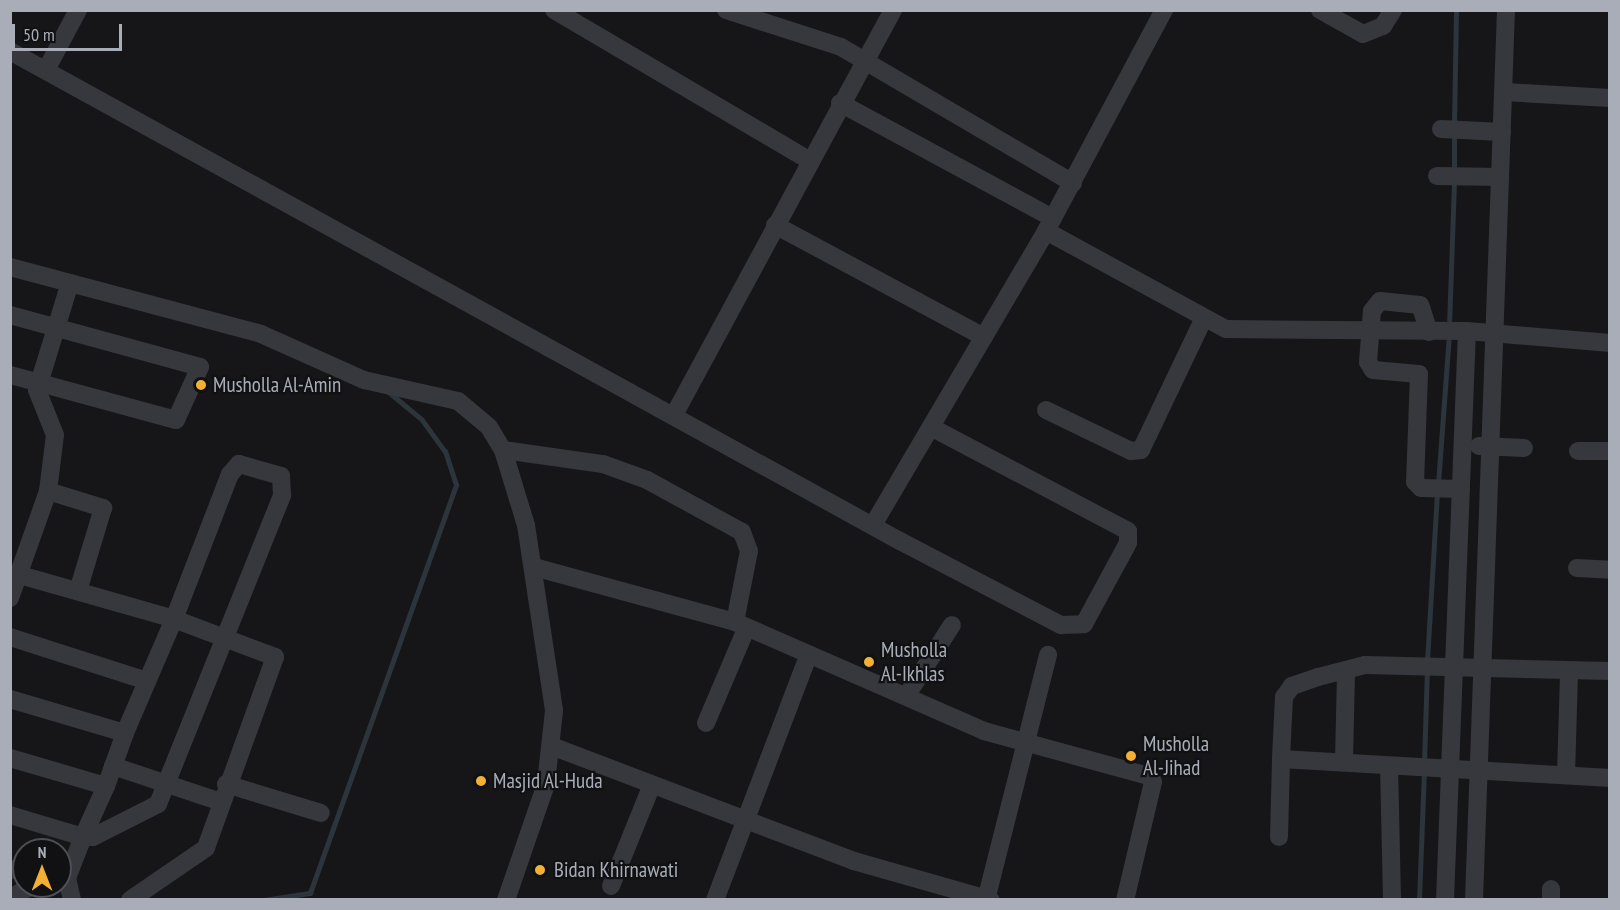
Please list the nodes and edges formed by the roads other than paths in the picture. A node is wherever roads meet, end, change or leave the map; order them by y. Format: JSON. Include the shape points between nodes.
{"nodes":[{"id":1,"x":78,"y":10,"type":"edge"},
{"id":2,"x":554,"y":10,"type":"edge"},
{"id":3,"x":726,"y":10,"type":"edge"},
{"id":4,"x":893,"y":10,"type":"edge"},
{"id":5,"x":1164,"y":10,"type":"edge"},
{"id":6,"x":1320,"y":10,"type":"edge"},
{"id":7,"x":1393,"y":10,"type":"edge"},
{"id":8,"x":1506,"y":10,"type":"edge"},
{"id":9,"x":10,"y":51,"type":"edge"},
{"id":10,"x":862,"y":60,"type":"junction"},
{"id":11,"x":46,"y":70,"type":"junction"},
{"id":12,"x":1504,"y":92,"type":"junction"},
{"id":13,"x":1610,"y":98,"type":"edge"},
{"id":14,"x":840,"y":103,"type":"junction"},
{"id":15,"x":1441,"y":129,"type":"dead end"},
{"id":16,"x":1502,"y":132,"type":"junction"},
{"id":17,"x":809,"y":160,"type":"junction"},
{"id":18,"x":1437,"y":176,"type":"dead end"},
{"id":19,"x":1499,"y":177,"type":"junction"},
{"id":20,"x":1073,"y":183,"type":"junction"},
{"id":21,"x":1050,"y":224,"type":"junction"},
{"id":22,"x":775,"y":225,"type":"junction"},
{"id":23,"x":10,"y":267,"type":"edge"},
{"id":24,"x":70,"y":283,"type":"junction"},
{"id":25,"x":10,"y":315,"type":"edge"},
{"id":26,"x":1204,"y":318,"type":"junction"},
{"id":27,"x":57,"y":326,"type":"junction"},
{"id":28,"x":1467,"y":331,"type":"junction"},
{"id":29,"x":1371,"y":332,"type":"junction"},
{"id":30,"x":1429,"y":332,"type":"junction"},
{"id":31,"x":1494,"y":333,"type":"junction"},
{"id":32,"x":984,"y":337,"type":"junction"},
{"id":33,"x":1610,"y":343,"type":"edge"},
{"id":34,"x":10,"y":375,"type":"edge"},
{"id":35,"x":40,"y":382,"type":"junction"},
{"id":36,"x":1046,"y":410,"type":"dead end"},
{"id":37,"x":674,"y":415,"type":"junction"},
{"id":38,"x":931,"y":427,"type":"junction"},
{"id":39,"x":1463,"y":445,"type":"junction"},
{"id":40,"x":1489,"y":447,"type":"junction"},
{"id":41,"x":1524,"y":448,"type":"dead end"},
{"id":42,"x":503,"y":450,"type":"junction"},
{"id":43,"x":1578,"y":451,"type":"dead end"},
{"id":44,"x":1610,"y":451,"type":"edge"},
{"id":45,"x":1461,"y":489,"type":"junction"},
{"id":46,"x":48,"y":491,"type":"junction"},
{"id":47,"x":873,"y":525,"type":"junction"},
{"id":48,"x":534,"y":567,"type":"junction"},
{"id":49,"x":1577,"y":568,"type":"dead end"},
{"id":50,"x":1610,"y":570,"type":"edge"},
{"id":51,"x":20,"y":575,"type":"junction"},
{"id":52,"x":78,"y":591,"type":"junction"},
{"id":53,"x":10,"y":598,"type":"edge"},
{"id":54,"x":174,"y":619,"type":"junction"},
{"id":55,"x":741,"y":625,"type":"junction"},
{"id":56,"x":952,"y":625,"type":"dead end"},
{"id":57,"x":10,"y":636,"type":"edge"},
{"id":58,"x":225,"y":637,"type":"junction"},
{"id":59,"x":809,"y":654,"type":"junction"},
{"id":60,"x":1048,"y":655,"type":"dead end"},
{"id":61,"x":1346,"y":670,"type":"junction"},
{"id":62,"x":1458,"y":670,"type":"junction"},
{"id":63,"x":1486,"y":671,"type":"junction"},
{"id":64,"x":1569,"y":671,"type":"junction"},
{"id":65,"x":1610,"y":671,"type":"edge"},
{"id":66,"x":147,"y":681,"type":"junction"},
{"id":67,"x":907,"y":695,"type":"junction"},
{"id":68,"x":10,"y":699,"type":"edge"},
{"id":69,"x":706,"y":723,"type":"dead end"},
{"id":70,"x":125,"y":733,"type":"junction"},
{"id":71,"x":1022,"y":743,"type":"junction"},
{"id":72,"x":554,"y":747,"type":"junction"},
{"id":73,"x":10,"y":758,"type":"edge"},
{"id":74,"x":1281,"y":759,"type":"junction"},
{"id":75,"x":1344,"y":761,"type":"junction"},
{"id":76,"x":113,"y":766,"type":"junction"},
{"id":77,"x":1389,"y":766,"type":"junction"},
{"id":78,"x":1452,"y":768,"type":"junction"},
{"id":79,"x":1482,"y":771,"type":"junction"},
{"id":80,"x":1566,"y":775,"type":"junction"},
{"id":81,"x":1610,"y":778,"type":"edge"},
{"id":82,"x":226,"y":784,"type":"junction"},
{"id":83,"x":168,"y":785,"type":"junction"},
{"id":84,"x":106,"y":786,"type":"junction"},
{"id":85,"x":651,"y":787,"type":"junction"},
{"id":86,"x":221,"y":802,"type":"junction"},
{"id":87,"x":321,"y":813,"type":"dead end"},
{"id":88,"x":10,"y":815,"type":"edge"},
{"id":89,"x":741,"y":821,"type":"junction"},
{"id":90,"x":84,"y":837,"type":"junction"},
{"id":91,"x":1279,"y":837,"type":"dead end"},
{"id":92,"x":72,"y":860,"type":"edge"},
{"id":93,"x":611,"y":886,"type":"dead end"},
{"id":94,"x":988,"y":899,"type":"edge"},
{"id":95,"x":130,"y":900,"type":"edge"},
{"id":96,"x":506,"y":900,"type":"edge"},
{"id":97,"x":715,"y":900,"type":"edge"},
{"id":98,"x":1125,"y":900,"type":"edge"},
{"id":99,"x":1392,"y":900,"type":"edge"},
{"id":100,"x":1445,"y":900,"type":"edge"},
{"id":101,"x":1474,"y":900,"type":"edge"}],
"edges":[{"from":1,"to":11,"type":"street"},
{"from":2,"to":17,"type":"street"},
{"from":3,"to":10,"type":"street","via":[[797,30]]},
{"from":4,"to":10,"type":"street"},
{"from":5,"to":20,"type":"street"},
{"from":6,"to":7,"type":"street","via":[[1363,34],[1383,26]]},
{"from":8,"to":12,"type":"street"},
{"from":9,"to":11,"type":"street"},
{"from":10,"to":14,"type":"street"},
{"from":10,"to":20,"type":"street"},
{"from":11,"to":37,"type":"street"},
{"from":12,"to":13,"type":"street"},
{"from":12,"to":16,"type":"street"},
{"from":14,"to":17,"type":"street"},
{"from":14,"to":21,"type":"street"},
{"from":15,"to":16,"type":"street"},
{"from":16,"to":19,"type":"street"},
{"from":17,"to":22,"type":"street"},
{"from":18,"to":19,"type":"street"},
{"from":19,"to":31,"type":"street"},
{"from":20,"to":21,"type":"street"},
{"from":21,"to":26,"type":"street"},
{"from":21,"to":32,"type":"street"},
{"from":22,"to":32,"type":"street"},
{"from":22,"to":37,"type":"street"},
{"from":23,"to":24,"type":"street"},
{"from":24,"to":27,"type":"street"},
{"from":24,"to":42,"type":"street","via":[[261,334],[382,386],[458,401],[481,417]]},
{"from":25,"to":27,"type":"street"},
{"from":26,"to":29,"type":"street","via":[[1226,328],[1248,330]]},
{"from":26,"to":36,"type":"street","via":[[1142,450],[1131,451]]},
{"from":27,"to":35,"type":"street"},
{"from":27,"to":35,"type":"street","via":[[193,362],[199,370],[176,420]]},
{"from":28,"to":30,"type":"street"},
{"from":28,"to":31,"type":"street"},
{"from":28,"to":39,"type":"street"},
{"from":29,"to":30,"type":"street"},
{"from":29,"to":30,"type":"street","via":[[1376,303],[1397,298],[1424,310]]},
{"from":29,"to":45,"type":"street","via":[[1368,362],[1373,370],[1414,372],[1421,378],[1415,482],[1421,488]]},
{"from":31,"to":33,"type":"street"},
{"from":31,"to":40,"type":"street"},
{"from":32,"to":38,"type":"street"},
{"from":34,"to":35,"type":"street"},
{"from":35,"to":46,"type":"street","via":[[37,394],[55,435]]},
{"from":37,"to":47,"type":"street"},
{"from":38,"to":47,"type":"street"},
{"from":38,"to":47,"type":"street","via":[[1128,531],[1128,543],[1090,618],[1079,627],[1061,625]]},
{"from":39,"to":40,"type":"street"},
{"from":39,"to":45,"type":"street"},
{"from":40,"to":41,"type":"street"},
{"from":40,"to":63,"type":"street"},
{"from":42,"to":48,"type":"street"},
{"from":42,"to":55,"type":"street","via":[[603,464],[647,480],[742,532],[749,551]]},
{"from":43,"to":44,"type":"street"},
{"from":45,"to":62,"type":"street"},
{"from":46,"to":51,"type":"street"},
{"from":46,"to":52,"type":"street","via":[[103,508]]},
{"from":48,"to":55,"type":"street"},
{"from":48,"to":72,"type":"street","via":[[552,682]]},
{"from":49,"to":50,"type":"street"},
{"from":51,"to":52,"type":"street"},
{"from":51,"to":53,"type":"street"},
{"from":52,"to":54,"type":"street"},
{"from":54,"to":58,"type":"street"},
{"from":54,"to":58,"type":"street","via":[[235,466],[272,472],[283,479],[285,488]]},
{"from":54,"to":66,"type":"street"},
{"from":55,"to":59,"type":"street"},
{"from":55,"to":69,"type":"street"},
{"from":56,"to":67,"type":"street"},
{"from":57,"to":66,"type":"street"},
{"from":58,"to":82,"type":"street","via":[[275,657]]},
{"from":58,"to":83,"type":"street"},
{"from":59,"to":67,"type":"street"},
{"from":59,"to":89,"type":"street"},
{"from":60,"to":71,"type":"street"},
{"from":61,"to":62,"type":"street","via":[[1365,665]]},
{"from":61,"to":74,"type":"street","via":[[1289,690],[1283,702]]},
{"from":61,"to":75,"type":"street"},
{"from":62,"to":63,"type":"street"},
{"from":62,"to":78,"type":"street"},
{"from":63,"to":64,"type":"street"},
{"from":63,"to":79,"type":"street"},
{"from":64,"to":65,"type":"street"},
{"from":64,"to":80,"type":"street"},
{"from":66,"to":70,"type":"street"},
{"from":67,"to":71,"type":"street"},
{"from":68,"to":70,"type":"street"},
{"from":70,"to":76,"type":"street"},
{"from":71,"to":94,"type":"street"},
{"from":71,"to":98,"type":"street","via":[[1151,778]]},
{"from":72,"to":85,"type":"street"},
{"from":72,"to":96,"type":"street"},
{"from":73,"to":84,"type":"street"},
{"from":74,"to":75,"type":"street"},
{"from":74,"to":91,"type":"street"},
{"from":75,"to":77,"type":"street"},
{"from":76,"to":83,"type":"street"},
{"from":76,"to":84,"type":"street"},
{"from":77,"to":78,"type":"street"},
{"from":77,"to":99,"type":"street"},
{"from":78,"to":79,"type":"street"},
{"from":78,"to":100,"type":"street"},
{"from":79,"to":80,"type":"street"},
{"from":79,"to":101,"type":"street"},
{"from":80,"to":81,"type":"street"},
{"from":82,"to":86,"type":"street"},
{"from":82,"to":87,"type":"street"},
{"from":83,"to":86,"type":"street"},
{"from":83,"to":90,"type":"street","via":[[150,811],[117,830]]},
{"from":84,"to":90,"type":"street"},
{"from":85,"to":89,"type":"street"},
{"from":85,"to":93,"type":"street"},
{"from":86,"to":95,"type":"street","via":[[200,855]]},
{"from":88,"to":90,"type":"street"},
{"from":89,"to":94,"type":"street"},
{"from":89,"to":97,"type":"street"},
{"from":90,"to":92,"type":"street"}]}
